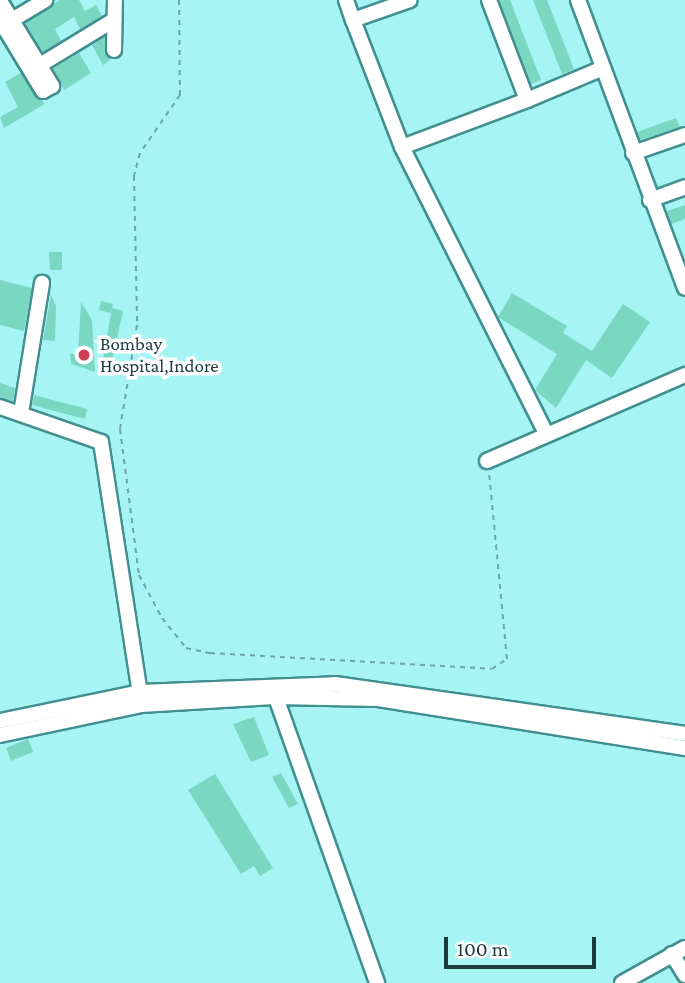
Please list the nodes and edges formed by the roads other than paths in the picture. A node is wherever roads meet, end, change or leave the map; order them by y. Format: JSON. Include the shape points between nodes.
{"nodes":[{"id":1,"x":45,"y":0,"type":"edge"},
{"id":2,"x":115,"y":0,"type":"edge"},
{"id":3,"x":346,"y":0,"type":"edge"},
{"id":4,"x":410,"y":0,"type":"edge"},
{"id":5,"x":489,"y":0,"type":"edge"},
{"id":6,"x":578,"y":0,"type":"edge"},
{"id":7,"x":0,"y":1,"type":"edge"},
{"id":8,"x":6,"y":20,"type":"edge"},
{"id":9,"x":114,"y":20,"type":"junction"},
{"id":10,"x":353,"y":20,"type":"junction"},
{"id":11,"x":114,"y":50,"type":"dead end"},
{"id":12,"x":40,"y":65,"type":"junction"},
{"id":13,"x":603,"y":68,"type":"junction"},
{"id":14,"x":527,"y":100,"type":"junction"},
{"id":15,"x":685,"y":135,"type":"edge"},
{"id":16,"x":402,"y":147,"type":"junction"},
{"id":17,"x":633,"y":153,"type":"junction"},
{"id":18,"x":685,"y":187,"type":"edge"},
{"id":19,"x":650,"y":200,"type":"junction"},
{"id":20,"x":680,"y":260,"type":"edge"},
{"id":21,"x":42,"y":283,"type":"dead end"},
{"id":22,"x":685,"y":288,"type":"edge"},
{"id":23,"x":685,"y":374,"type":"edge"},
{"id":24,"x":0,"y":407,"type":"edge"},
{"id":25,"x":22,"y":414,"type":"junction"},
{"id":26,"x":546,"y":433,"type":"junction"},
{"id":27,"x":488,"y":461,"type":"road end"},
{"id":28,"x":273,"y":690,"type":"junction"},
{"id":29,"x":141,"y":699,"type":"junction"},
{"id":30,"x":0,"y":721,"type":"edge"},
{"id":31,"x":685,"y":734,"type":"edge"},
{"id":32,"x":0,"y":735,"type":"edge"},
{"id":33,"x":685,"y":748,"type":"edge"},
{"id":34,"x":678,"y":951,"type":"edge"},
{"id":35,"x":685,"y":975,"type":"edge"},
{"id":36,"x":377,"y":983,"type":"edge"},
{"id":37,"x":622,"y":983,"type":"edge"}],
"edges":[{"from":1,"to":8,"type":"street"},
{"from":2,"to":9,"type":"street"},
{"from":3,"to":10,"type":"street"},
{"from":4,"to":10,"type":"street"},
{"from":5,"to":14,"type":"street"},
{"from":6,"to":13,"type":"street"},
{"from":7,"to":8,"type":"street"},
{"from":8,"to":12,"type":"street"},
{"from":8,"to":12,"type":"street","via":[[43,91],[52,86]]},
{"from":9,"to":11,"type":"street"},
{"from":9,"to":12,"type":"street"},
{"from":10,"to":16,"type":"street"},
{"from":13,"to":14,"type":"street"},
{"from":13,"to":17,"type":"street"},
{"from":14,"to":16,"type":"street"},
{"from":15,"to":17,"type":"street"},
{"from":16,"to":26,"type":"street"},
{"from":17,"to":19,"type":"street"},
{"from":18,"to":19,"type":"street"},
{"from":19,"to":20,"type":"street"},
{"from":20,"to":22,"type":"street"},
{"from":21,"to":25,"type":"street"},
{"from":23,"to":26,"type":"street"},
{"from":24,"to":25,"type":"street"},
{"from":25,"to":29,"type":"street","via":[[101,442]]},
{"from":26,"to":27,"type":"street"},
{"from":28,"to":29,"type":"street"},
{"from":28,"to":31,"type":"street","via":[[381,687]]},
{"from":28,"to":33,"type":"street","via":[[378,699]]},
{"from":28,"to":36,"type":"street"},
{"from":29,"to":30,"type":"street"},
{"from":29,"to":32,"type":"street"},
{"from":34,"to":35,"type":"street"},
{"from":34,"to":37,"type":"street"}]}
